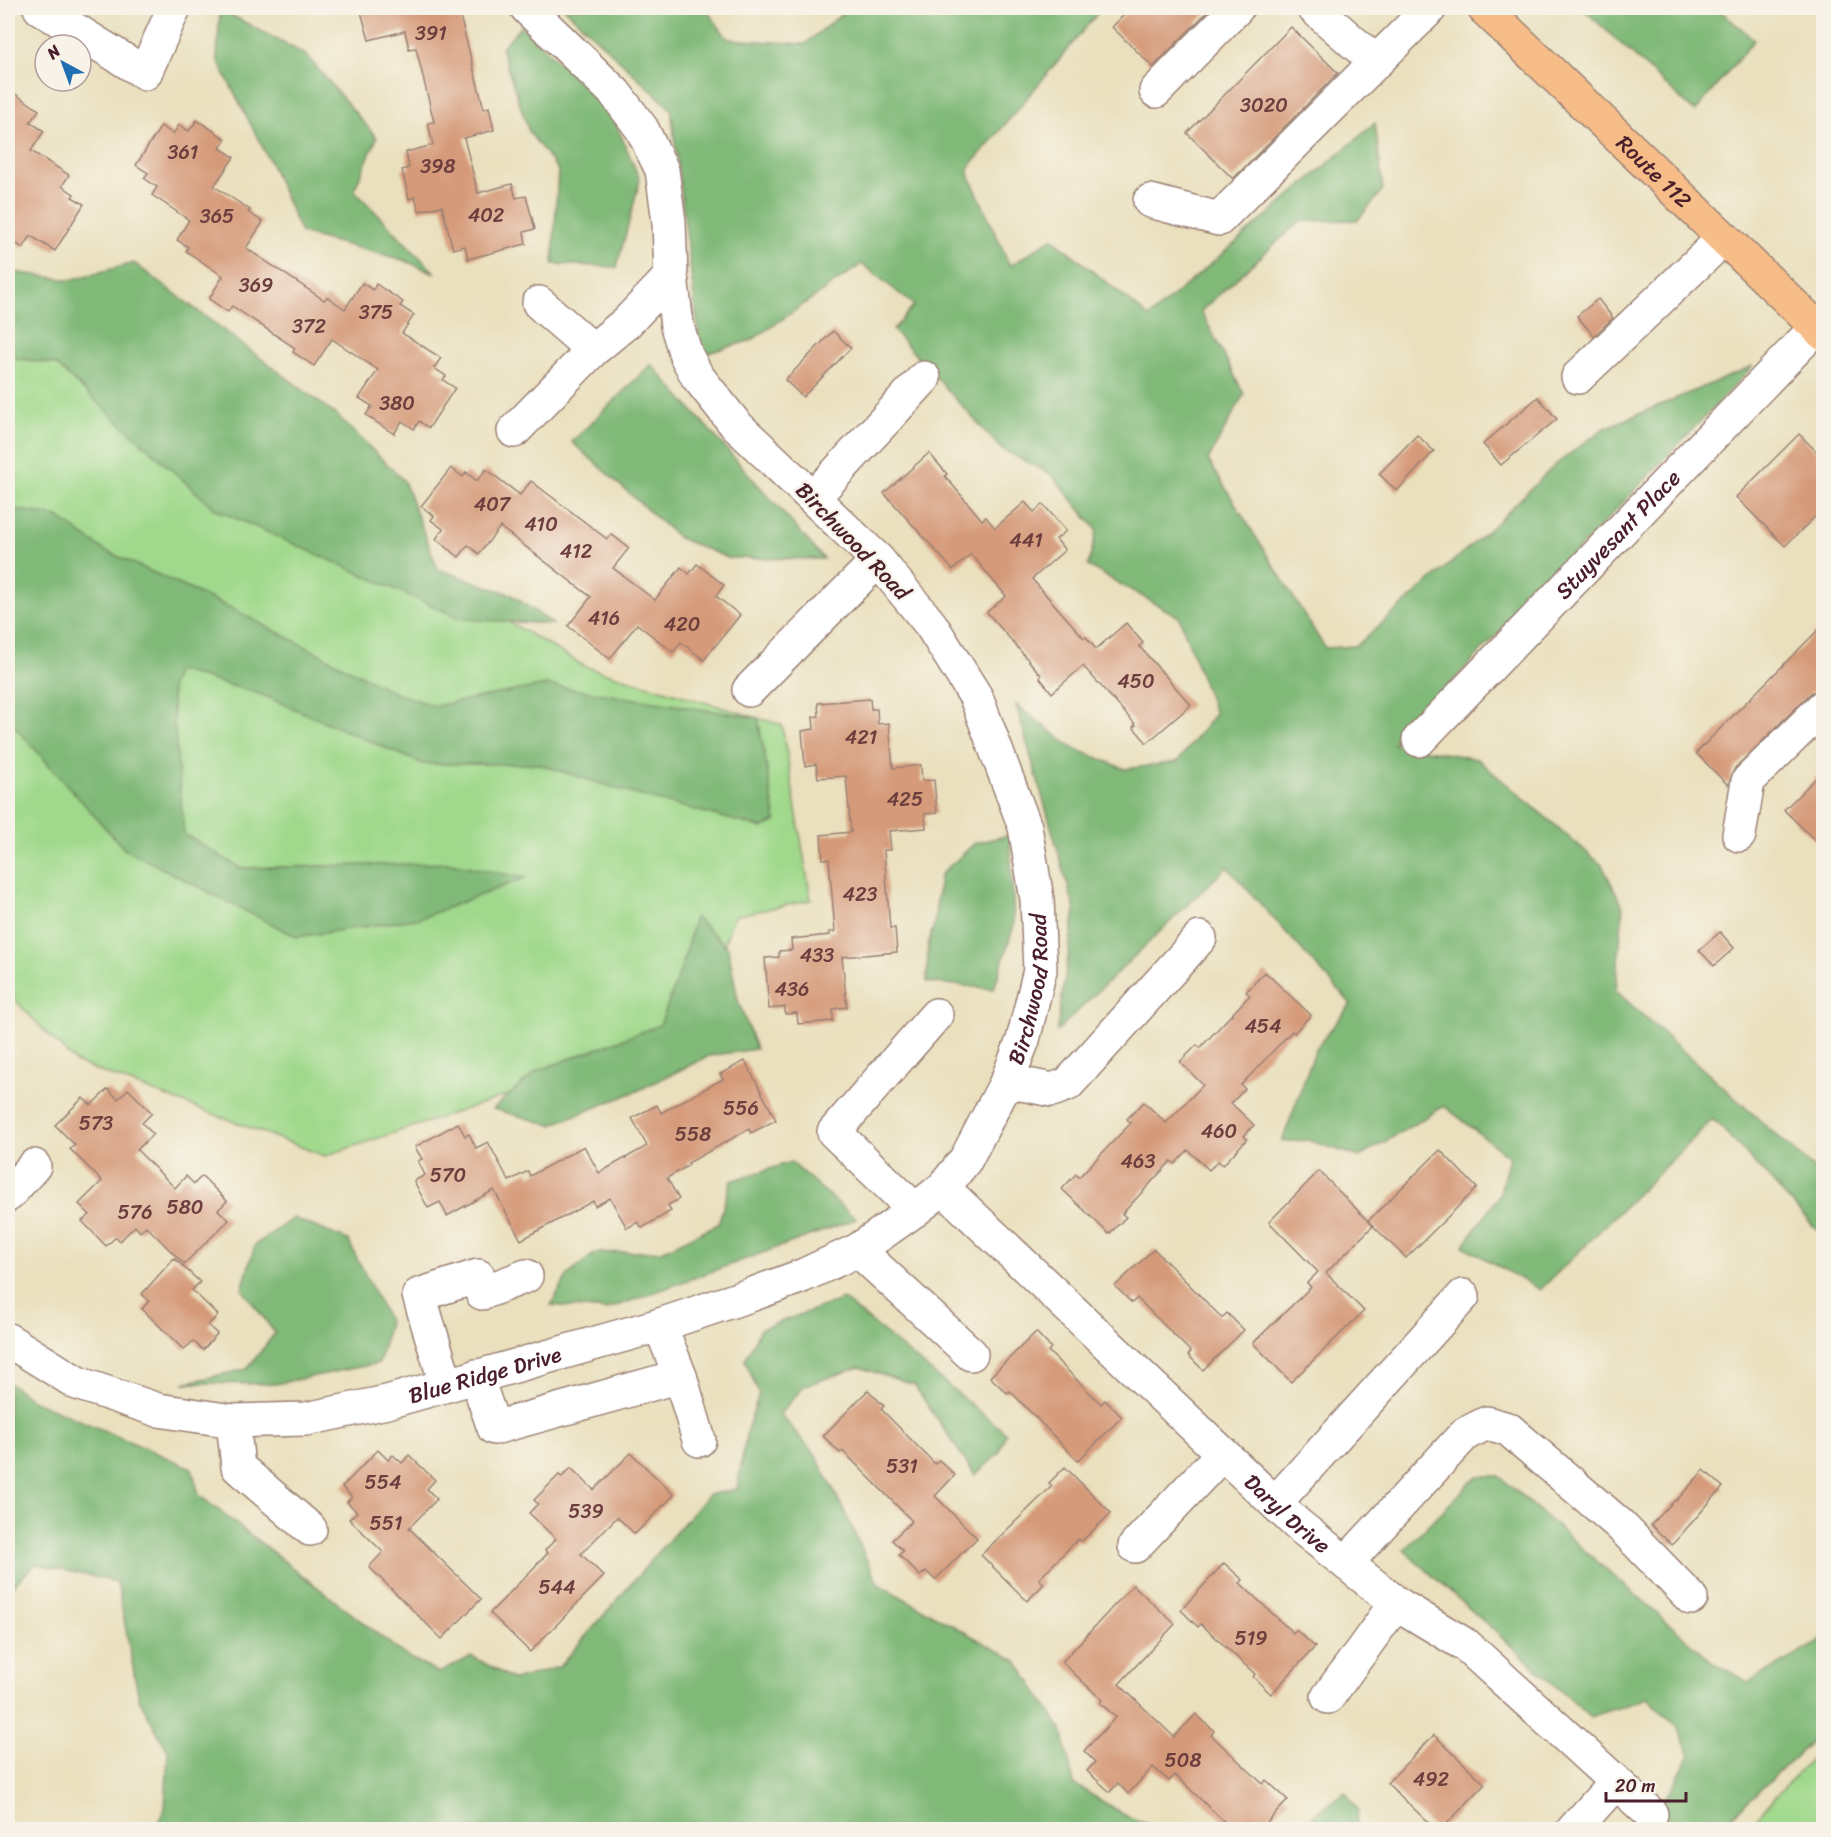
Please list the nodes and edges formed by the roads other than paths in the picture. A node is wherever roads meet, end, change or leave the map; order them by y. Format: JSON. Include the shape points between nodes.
{"nodes":[{"id":1,"x":40,"y":8,"type":"edge"},
{"id":2,"x":174,"y":8,"type":"edge"},
{"id":3,"x":527,"y":8,"type":"edge"},
{"id":4,"x":1237,"y":8,"type":"edge"},
{"id":5,"x":1314,"y":8,"type":"edge"},
{"id":6,"x":1430,"y":8,"type":"edge"},
{"id":7,"x":1485,"y":8,"type":"edge"},
{"id":8,"x":1376,"y":62,"type":"junction"},
{"id":9,"x":1156,"y":91,"type":"dead end"},
{"id":10,"x":1150,"y":201,"type":"dead end"},
{"id":11,"x":1724,"y":237,"type":"junction"},
{"id":12,"x":671,"y":276,"type":"junction"},
{"id":13,"x":539,"y":303,"type":"dead end"},
{"id":14,"x":1820,"y":331,"type":"edge"},
{"id":15,"x":593,"y":350,"type":"junction"},
{"id":16,"x":1578,"y":377,"type":"dead end"},
{"id":17,"x":924,"y":378,"type":"dead end"},
{"id":18,"x":514,"y":431,"type":"dead end"},
{"id":19,"x":813,"y":498,"type":"junction"},
{"id":20,"x":878,"y":560,"type":"junction"},
{"id":21,"x":749,"y":690,"type":"dead end"},
{"id":22,"x":1824,"y":706,"type":"edge"},
{"id":23,"x":1419,"y":740,"type":"dead end"},
{"id":24,"x":1739,"y":835,"type":"dead end"},
{"id":25,"x":1200,"y":938,"type":"dead end"},
{"id":26,"x":936,"y":1015,"type":"dead end"},
{"id":27,"x":1007,"y":1081,"type":"junction"},
{"id":28,"x":34,"y":1166,"type":"dead end"},
{"id":29,"x":943,"y":1188,"type":"junction"},
{"id":30,"x":8,"y":1195,"type":"edge"},
{"id":31,"x":915,"y":1210,"type":"junction"},
{"id":32,"x":858,"y":1250,"type":"junction"},
{"id":33,"x":526,"y":1276,"type":"dead end"},
{"id":34,"x":1463,"y":1296,"type":"dead end"},
{"id":35,"x":660,"y":1324,"type":"junction"},
{"id":36,"x":8,"y":1340,"type":"edge"},
{"id":37,"x":971,"y":1354,"type":"dead end"},
{"id":38,"x":680,"y":1376,"type":"junction"},
{"id":39,"x":461,"y":1380,"type":"junction"},
{"id":40,"x":233,"y":1421,"type":"junction"},
{"id":41,"x":699,"y":1440,"type":"dead end"},
{"id":42,"x":1222,"y":1454,"type":"junction"},
{"id":43,"x":1275,"y":1503,"type":"junction"},
{"id":44,"x":310,"y":1529,"type":"dead end"},
{"id":45,"x":1135,"y":1546,"type":"dead end"},
{"id":46,"x":1346,"y":1563,"type":"junction"},
{"id":47,"x":1691,"y":1598,"type":"dead end"},
{"id":48,"x":1396,"y":1604,"type":"junction"},
{"id":49,"x":1328,"y":1697,"type":"dead end"},
{"id":50,"x":1616,"y":1782,"type":"junction"},
{"id":51,"x":1651,"y":1814,"type":"dead end"},
{"id":52,"x":1573,"y":1830,"type":"edge"}],
"edges":[{"from":1,"to":2,"type":"street","via":[[145,73]]},
{"from":3,"to":12,"type":"street","name":"Birchwood Road","via":[[615,93],[642,129],[662,170]]},
{"from":4,"to":9,"type":"street"},
{"from":5,"to":8,"type":"street"},
{"from":6,"to":8,"type":"street"},
{"from":7,"to":11,"type":"main road","name":"Route 112"},
{"from":8,"to":10,"type":"street","via":[[1219,219]]},
{"from":11,"to":14,"type":"main road","name":"Route 112"},
{"from":11,"to":16,"type":"street"},
{"from":12,"to":15,"type":"street","via":[[627,322]]},
{"from":12,"to":19,"type":"street","name":"Birchwood Road","via":[[677,326],[697,376],[736,425]]},
{"from":13,"to":15,"type":"street"},
{"from":14,"to":23,"type":"street","name":"Stuyvesant Place"},
{"from":15,"to":18,"type":"street"},
{"from":17,"to":19,"type":"street"},
{"from":19,"to":20,"type":"street","name":"Birchwood Road"},
{"from":20,"to":21,"type":"street"},
{"from":20,"to":27,"type":"street","name":"Birchwood Road","via":[[931,625],[976,697],[1025,827],[1037,899],[1040,969],[1023,1040]]},
{"from":22,"to":24,"type":"street","via":[[1748,781]]},
{"from":25,"to":27,"type":"street","via":[[1068,1084],[1052,1090]]},
{"from":26,"to":31,"type":"street","via":[[834,1132]]},
{"from":27,"to":29,"type":"street","name":"Birchwood Road","via":[[966,1159]]},
{"from":28,"to":30,"type":"street"},
{"from":29,"to":31,"type":"street","name":"Blue Ridge Drive"},
{"from":29,"to":42,"type":"street","name":"Daryl Drive"},
{"from":31,"to":32,"type":"street","name":"Blue Ridge Drive"},
{"from":32,"to":35,"type":"street","name":"Blue Ridge Drive","via":[[802,1276]]},
{"from":32,"to":37,"type":"street"},
{"from":33,"to":39,"type":"street","via":[[482,1293],[478,1276],[419,1295]]},
{"from":34,"to":43,"type":"street"},
{"from":35,"to":38,"type":"street"},
{"from":35,"to":39,"type":"street","name":"Blue Ridge Drive"},
{"from":36,"to":40,"type":"street","name":"Blue Ridge Drive","via":[[77,1383],[158,1410]]},
{"from":38,"to":39,"type":"street","via":[[494,1428]]},
{"from":38,"to":41,"type":"street"},
{"from":39,"to":40,"type":"street","name":"Blue Ridge Drive","via":[[387,1402],[306,1419]]},
{"from":40,"to":44,"type":"street","via":[[238,1467]]},
{"from":42,"to":43,"type":"street","name":"Daryl Drive"},
{"from":42,"to":45,"type":"street"},
{"from":43,"to":46,"type":"street","name":"Daryl Drive"},
{"from":46,"to":47,"type":"street","via":[[1465,1434],[1487,1423],[1508,1429],[1611,1516]]},
{"from":46,"to":48,"type":"street","name":"Daryl Drive"},
{"from":48,"to":49,"type":"street"},
{"from":48,"to":50,"type":"street","name":"Daryl Drive","via":[[1467,1646]]},
{"from":50,"to":51,"type":"street","name":"Daryl Drive"},
{"from":50,"to":52,"type":"street"}]}
